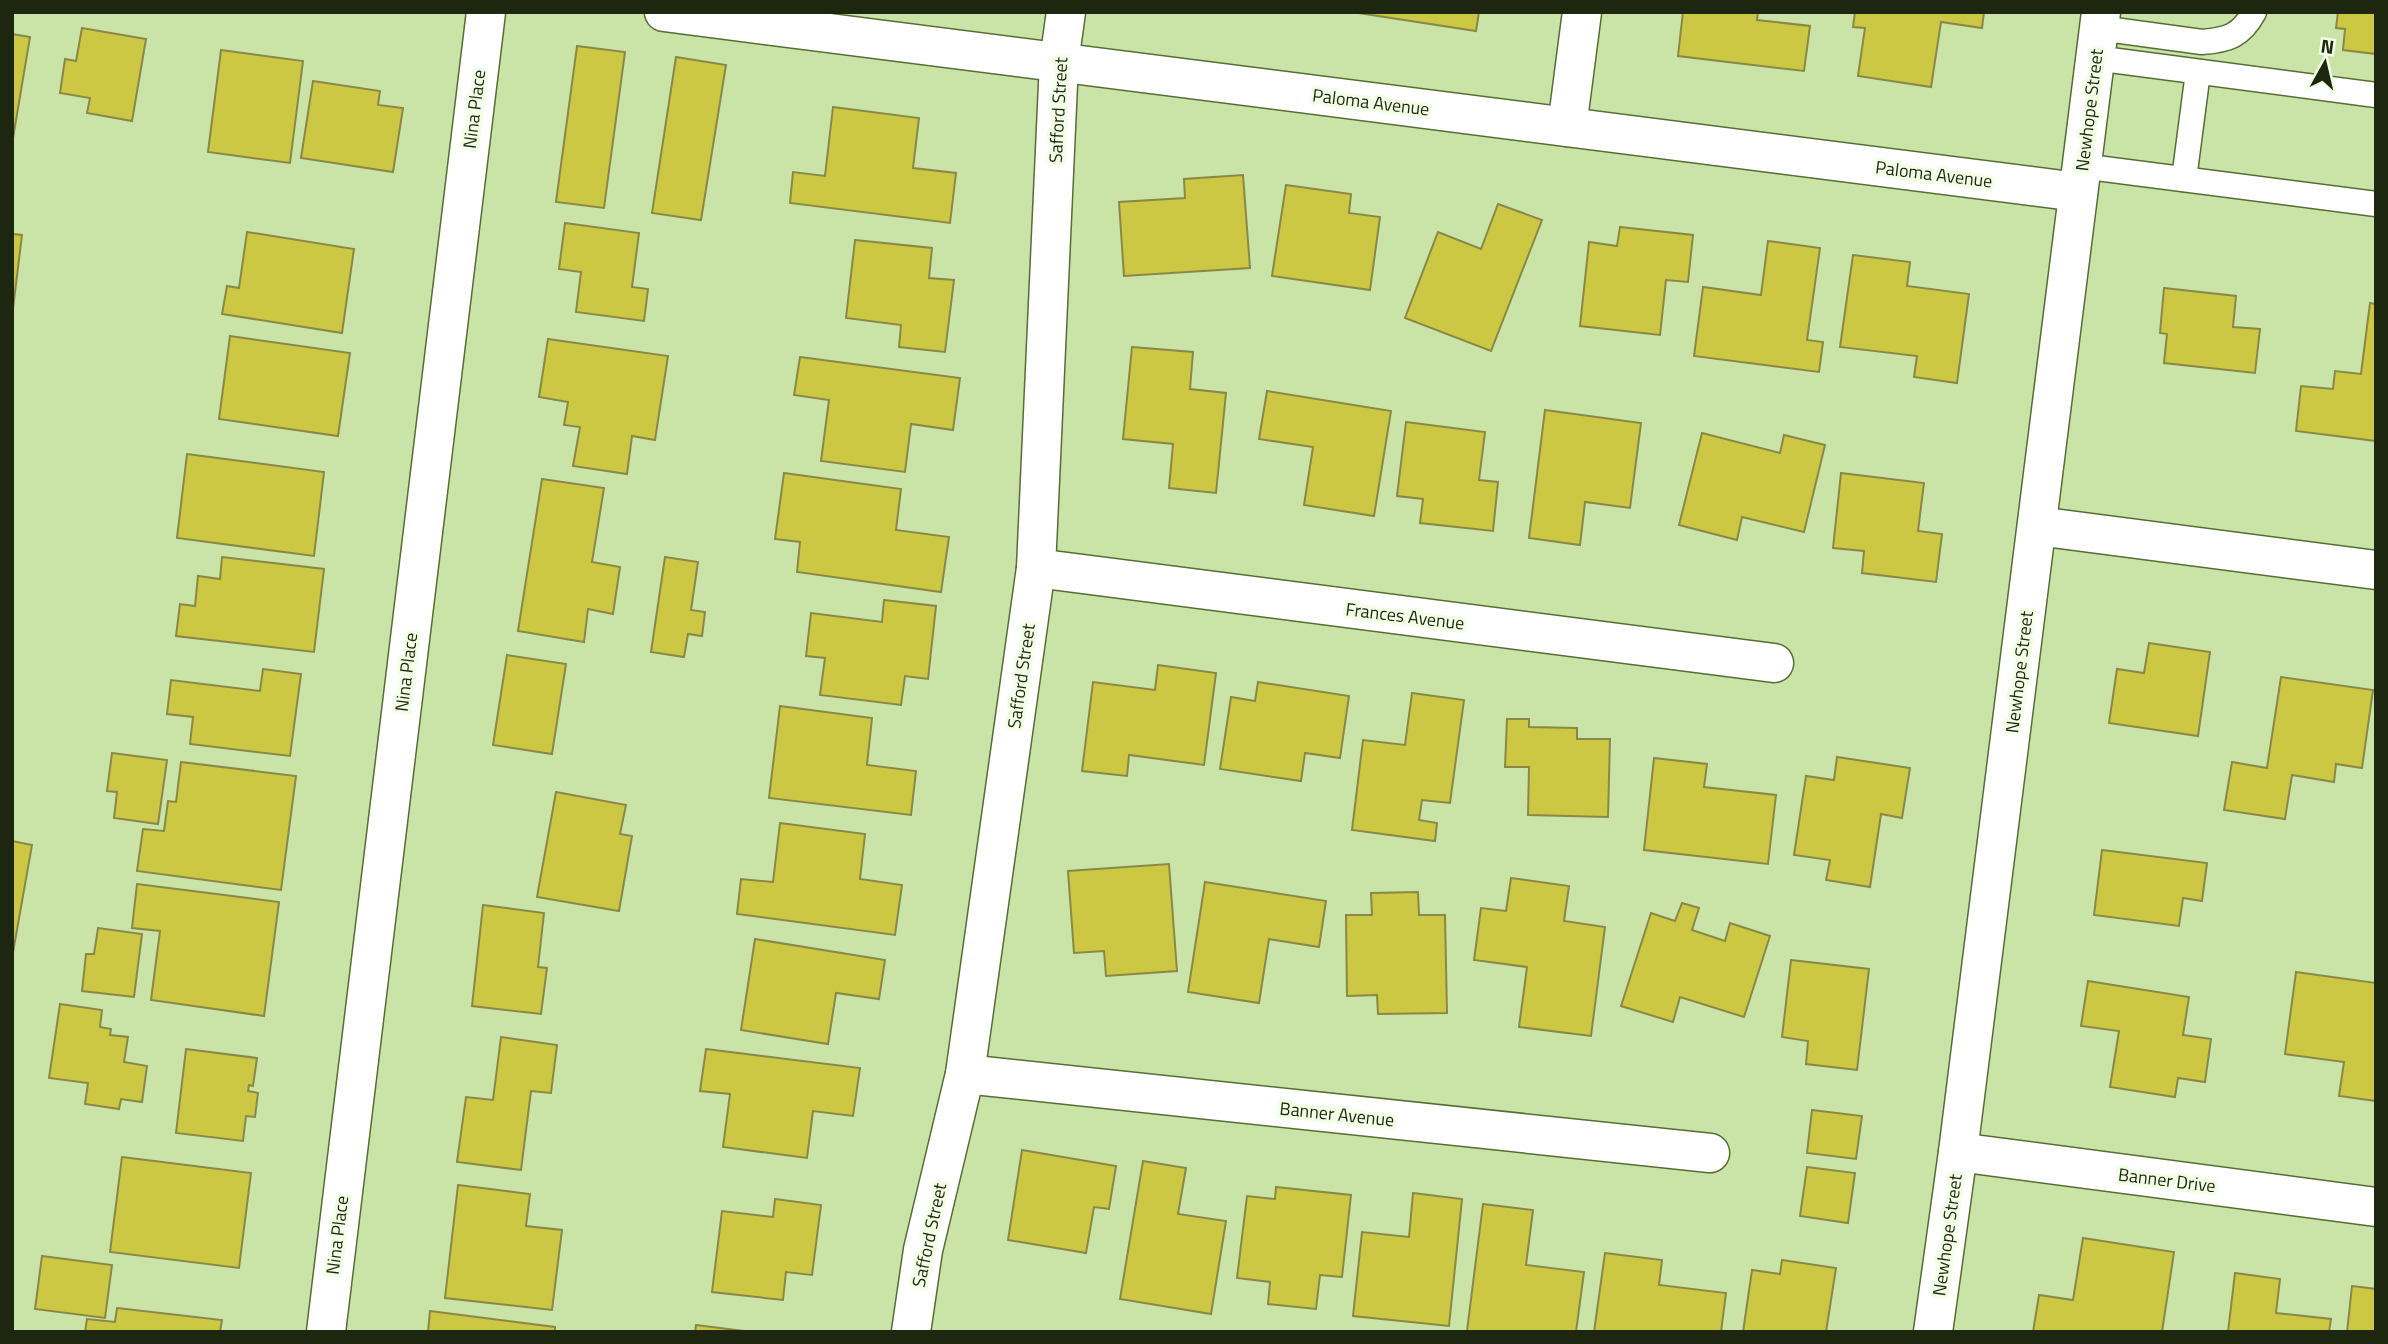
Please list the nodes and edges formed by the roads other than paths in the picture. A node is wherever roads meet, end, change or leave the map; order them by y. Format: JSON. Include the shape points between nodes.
{"nodes":[{"id":1,"x":486,"y":12,"type":"edge"},
{"id":2,"x":664,"y":12,"type":"edge"},
{"id":3,"x":1066,"y":12,"type":"edge"},
{"id":4,"x":1583,"y":12,"type":"edge"},
{"id":5,"x":2253,"y":12,"type":"edge"},
{"id":6,"x":2099,"y":33,"type":"edge"},
{"id":7,"x":1059,"y":62,"type":"junction"},
{"id":8,"x":2198,"y":72,"type":"junction"},
{"id":9,"x":2376,"y":95,"type":"edge"},
{"id":10,"x":1567,"y":127,"type":"junction"},
{"id":11,"x":2080,"y":179,"type":"junction"},
{"id":12,"x":2184,"y":179,"type":"junction"},
{"id":13,"x":2376,"y":204,"type":"edge"},
{"id":14,"x":2038,"y":526,"type":"junction"},
{"id":15,"x":1036,"y":568,"type":"junction"},
{"id":16,"x":2376,"y":570,"type":"edge"},
{"id":17,"x":1774,"y":663,"type":"dead end"},
{"id":18,"x":965,"y":1074,"type":"junction"},
{"id":19,"x":1958,"y":1152,"type":"junction"},
{"id":20,"x":1710,"y":1153,"type":"dead end"},
{"id":21,"x":2376,"y":1207,"type":"edge"},
{"id":22,"x":326,"y":1332,"type":"edge"},
{"id":23,"x":911,"y":1332,"type":"edge"},
{"id":24,"x":1933,"y":1332,"type":"edge"}],
"edges":[{"from":1,"to":22,"type":"street","name":"Nina Place"},
{"from":2,"to":7,"type":"street","name":"Paloma Avenue"},
{"from":3,"to":7,"type":"street","name":"Safford Street"},
{"from":4,"to":10,"type":"street"},
{"from":5,"to":6,"type":"lane","via":[[2236,35],[2218,41]]},
{"from":6,"to":8,"type":"lane"},
{"from":6,"to":11,"type":"street","name":"Newhope Street"},
{"from":7,"to":10,"type":"street","name":"Paloma Avenue"},
{"from":7,"to":15,"type":"street","name":"Safford Street"},
{"from":8,"to":9,"type":"lane"},
{"from":8,"to":12,"type":"lane"},
{"from":10,"to":11,"type":"street","name":"Paloma Avenue"},
{"from":11,"to":12,"type":"lane"},
{"from":11,"to":14,"type":"street","name":"Newhope Street"},
{"from":12,"to":13,"type":"lane"},
{"from":14,"to":16,"type":"street"},
{"from":14,"to":19,"type":"street","name":"Newhope Street"},
{"from":15,"to":17,"type":"street","name":"Frances Avenue"},
{"from":15,"to":18,"type":"street","name":"Safford Street"},
{"from":18,"to":20,"type":"street","name":"Banner Avenue"},
{"from":18,"to":23,"type":"street","name":"Safford Street","via":[[923,1251]]},
{"from":19,"to":21,"type":"street","name":"Banner Drive"},
{"from":19,"to":24,"type":"street","name":"Newhope Street"}]}
